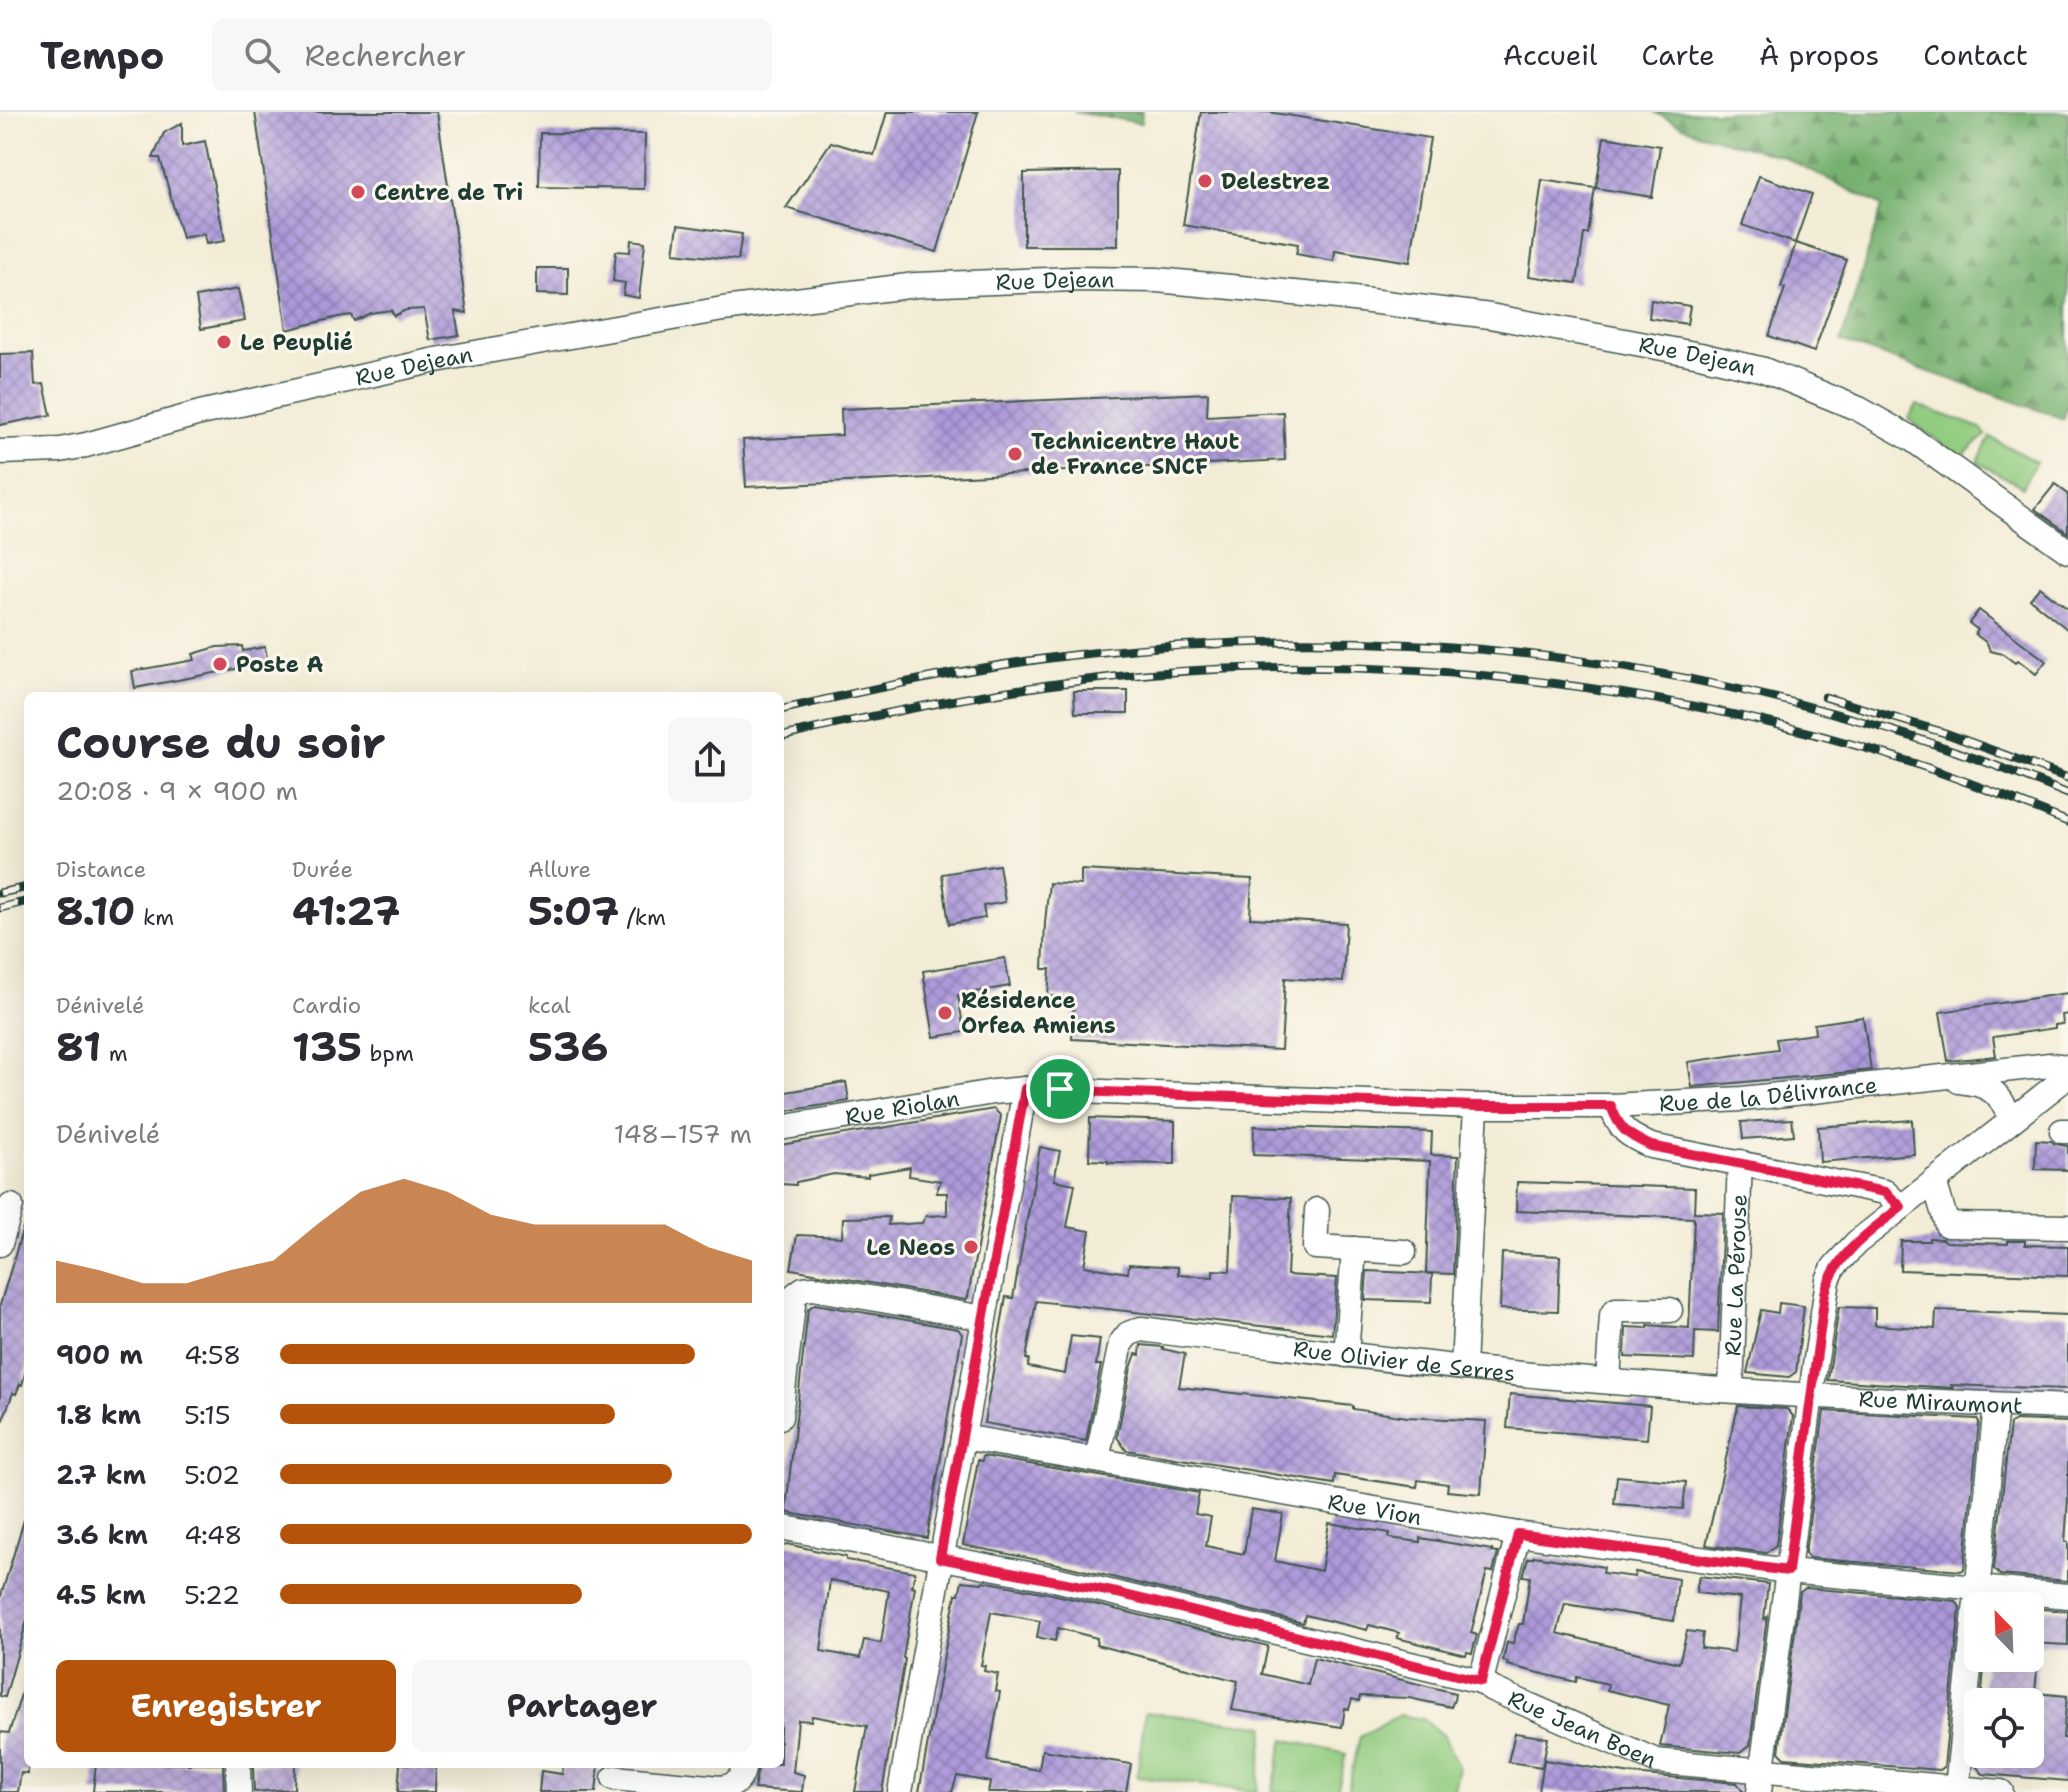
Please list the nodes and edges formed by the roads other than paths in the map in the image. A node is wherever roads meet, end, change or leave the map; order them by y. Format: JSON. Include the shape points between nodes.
{"nodes":[{"id":1,"x":0,"y":452,"type":"edge"},
{"id":2,"x":2068,"y":551,"type":"edge"},
{"id":3,"x":2068,"y":1067,"type":"edge"},
{"id":4,"x":2068,"y":1076,"type":"edge"},
{"id":5,"x":1934,"y":1079,"type":"junction"},
{"id":6,"x":1025,"y":1089,"type":"junction"},
{"id":7,"x":1476,"y":1106,"type":"junction"},
{"id":8,"x":1611,"y":1106,"type":"junction"},
{"id":9,"x":2011,"y":1119,"type":"junction"},
{"id":10,"x":784,"y":1127,"type":"edge"},
{"id":11,"x":1740,"y":1162,"type":"junction"},
{"id":12,"x":1934,"y":1181,"type":"junction"},
{"id":13,"x":13,"y":1205,"type":"edge"},
{"id":14,"x":1901,"y":1207,"type":"junction"},
{"id":15,"x":1317,"y":1210,"type":"dead end"},
{"id":16,"x":2068,"y":1227,"type":"edge"},
{"id":17,"x":0,"y":1244,"type":"edge"},
{"id":18,"x":1354,"y":1249,"type":"junction"},
{"id":19,"x":1404,"y":1252,"type":"dead end"},
{"id":20,"x":1670,"y":1310,"type":"dead end"},
{"id":21,"x":984,"y":1318,"type":"junction"},
{"id":22,"x":1346,"y":1355,"type":"junction"},
{"id":23,"x":1463,"y":1368,"type":"junction"},
{"id":24,"x":1608,"y":1381,"type":"junction"},
{"id":25,"x":784,"y":1382,"type":"edge"},
{"id":26,"x":1731,"y":1389,"type":"junction"},
{"id":27,"x":1812,"y":1395,"type":"junction"},
{"id":28,"x":1996,"y":1405,"type":"junction"},
{"id":29,"x":2068,"y":1407,"type":"edge"},
{"id":30,"x":963,"y":1437,"type":"junction"},
{"id":31,"x":1097,"y":1460,"type":"junction"},
{"id":32,"x":784,"y":1528,"type":"edge"},
{"id":33,"x":1518,"y":1534,"type":"junction"},
{"id":34,"x":940,"y":1558,"type":"junction"},
{"id":35,"x":1788,"y":1571,"type":"junction"},
{"id":36,"x":1978,"y":1588,"type":"junction"},
{"id":37,"x":2068,"y":1596,"type":"edge"},
{"id":38,"x":1481,"y":1681,"type":"junction"},
{"id":39,"x":238,"y":1768,"type":"edge"},
{"id":40,"x":744,"y":1768,"type":"edge"},
{"id":41,"x":614,"y":1778,"type":"edge"},
{"id":42,"x":1760,"y":1781,"type":"edge"},
{"id":43,"x":1957,"y":1788,"type":"junction"},
{"id":44,"x":239,"y":1792,"type":"edge"},
{"id":45,"x":900,"y":1792,"type":"edge"},
{"id":46,"x":2001,"y":1792,"type":"edge"}],
"edges":[{"from":1,"to":2,"type":"street","name":"Rue Dejean","via":[[86,445],[200,413],[436,360],[723,309],[916,285],[1157,280],[1490,316],[1764,370],[1859,409],[1912,439]]},
{"from":3,"to":5,"type":"street","name":"Rue de la Délivrance"},
{"from":4,"to":9,"type":"street"},
{"from":5,"to":8,"type":"street","name":"Rue de la Délivrance"},
{"from":5,"to":9,"type":"street","name":"Rue de la Délivrance","via":[[1981,1084],[1997,1093]]},
{"from":6,"to":7,"type":"street","name":"Rue de la Délivrance"},
{"from":6,"to":10,"type":"street","name":"Rue Riolan"},
{"from":6,"to":21,"type":"street"},
{"from":7,"to":8,"type":"street","name":"Rue de la Délivrance"},
{"from":7,"to":23,"type":"street"},
{"from":8,"to":11,"type":"street","via":[[1618,1125],[1651,1146]]},
{"from":9,"to":12,"type":"street"},
{"from":11,"to":14,"type":"street","via":[[1885,1192]]},
{"from":11,"to":26,"type":"street","name":"Rue La Pérouse"},
{"from":12,"to":14,"type":"street"},
{"from":12,"to":16,"type":"street","via":[[1947,1225]]},
{"from":13,"to":17,"type":"street"},
{"from":14,"to":27,"type":"street","via":[[1834,1267]]},
{"from":15,"to":18,"type":"street","via":[[1315,1247]]},
{"from":18,"to":19,"type":"street"},
{"from":18,"to":22,"type":"street"},
{"from":20,"to":24,"type":"street","via":[[1616,1310]]},
{"from":21,"to":25,"type":"street","via":[[803,1289],[794,1296]]},
{"from":21,"to":30,"type":"street"},
{"from":22,"to":23,"type":"street","name":"Rue Olivier de Serres"},
{"from":22,"to":31,"type":"street","name":"Rue Olivier de Serres","via":[[1141,1329],[1128,1334],[1121,1343]]},
{"from":23,"to":24,"type":"street","name":"Rue Olivier de Serres"},
{"from":24,"to":26,"type":"street","name":"Rue Olivier de Serres"},
{"from":26,"to":27,"type":"street","name":"Rue Olivier de Serres"},
{"from":27,"to":28,"type":"street","name":"Rue Miraumont"},
{"from":27,"to":35,"type":"street"},
{"from":28,"to":29,"type":"street","name":"Rue Miraumont"},
{"from":28,"to":36,"type":"street"},
{"from":30,"to":31,"type":"street","name":"Rue Vion"},
{"from":30,"to":34,"type":"street"},
{"from":31,"to":33,"type":"street","name":"Rue Vion"},
{"from":32,"to":34,"type":"street","name":"Rue Jean Boen"},
{"from":33,"to":35,"type":"street","name":"Rue Vion"},
{"from":33,"to":38,"type":"street"},
{"from":34,"to":38,"type":"street","name":"Rue Jean Boen","via":[[1055,1579]]},
{"from":34,"to":45,"type":"street"},
{"from":35,"to":36,"type":"street","name":"Rue Vion"},
{"from":35,"to":42,"type":"street"},
{"from":36,"to":37,"type":"street","name":"Rue Vion"},
{"from":36,"to":43,"type":"street"},
{"from":38,"to":42,"type":"street","name":"Rue Jean Boen","via":[[1656,1761]]},
{"from":39,"to":44,"type":"street"},
{"from":40,"to":41,"type":"street","via":[[733,1786],[720,1788]]},
{"from":42,"to":43,"type":"street","name":"Rue Jean Boen"},
{"from":43,"to":46,"type":"street","name":"Rue Jean Boen"}]}
